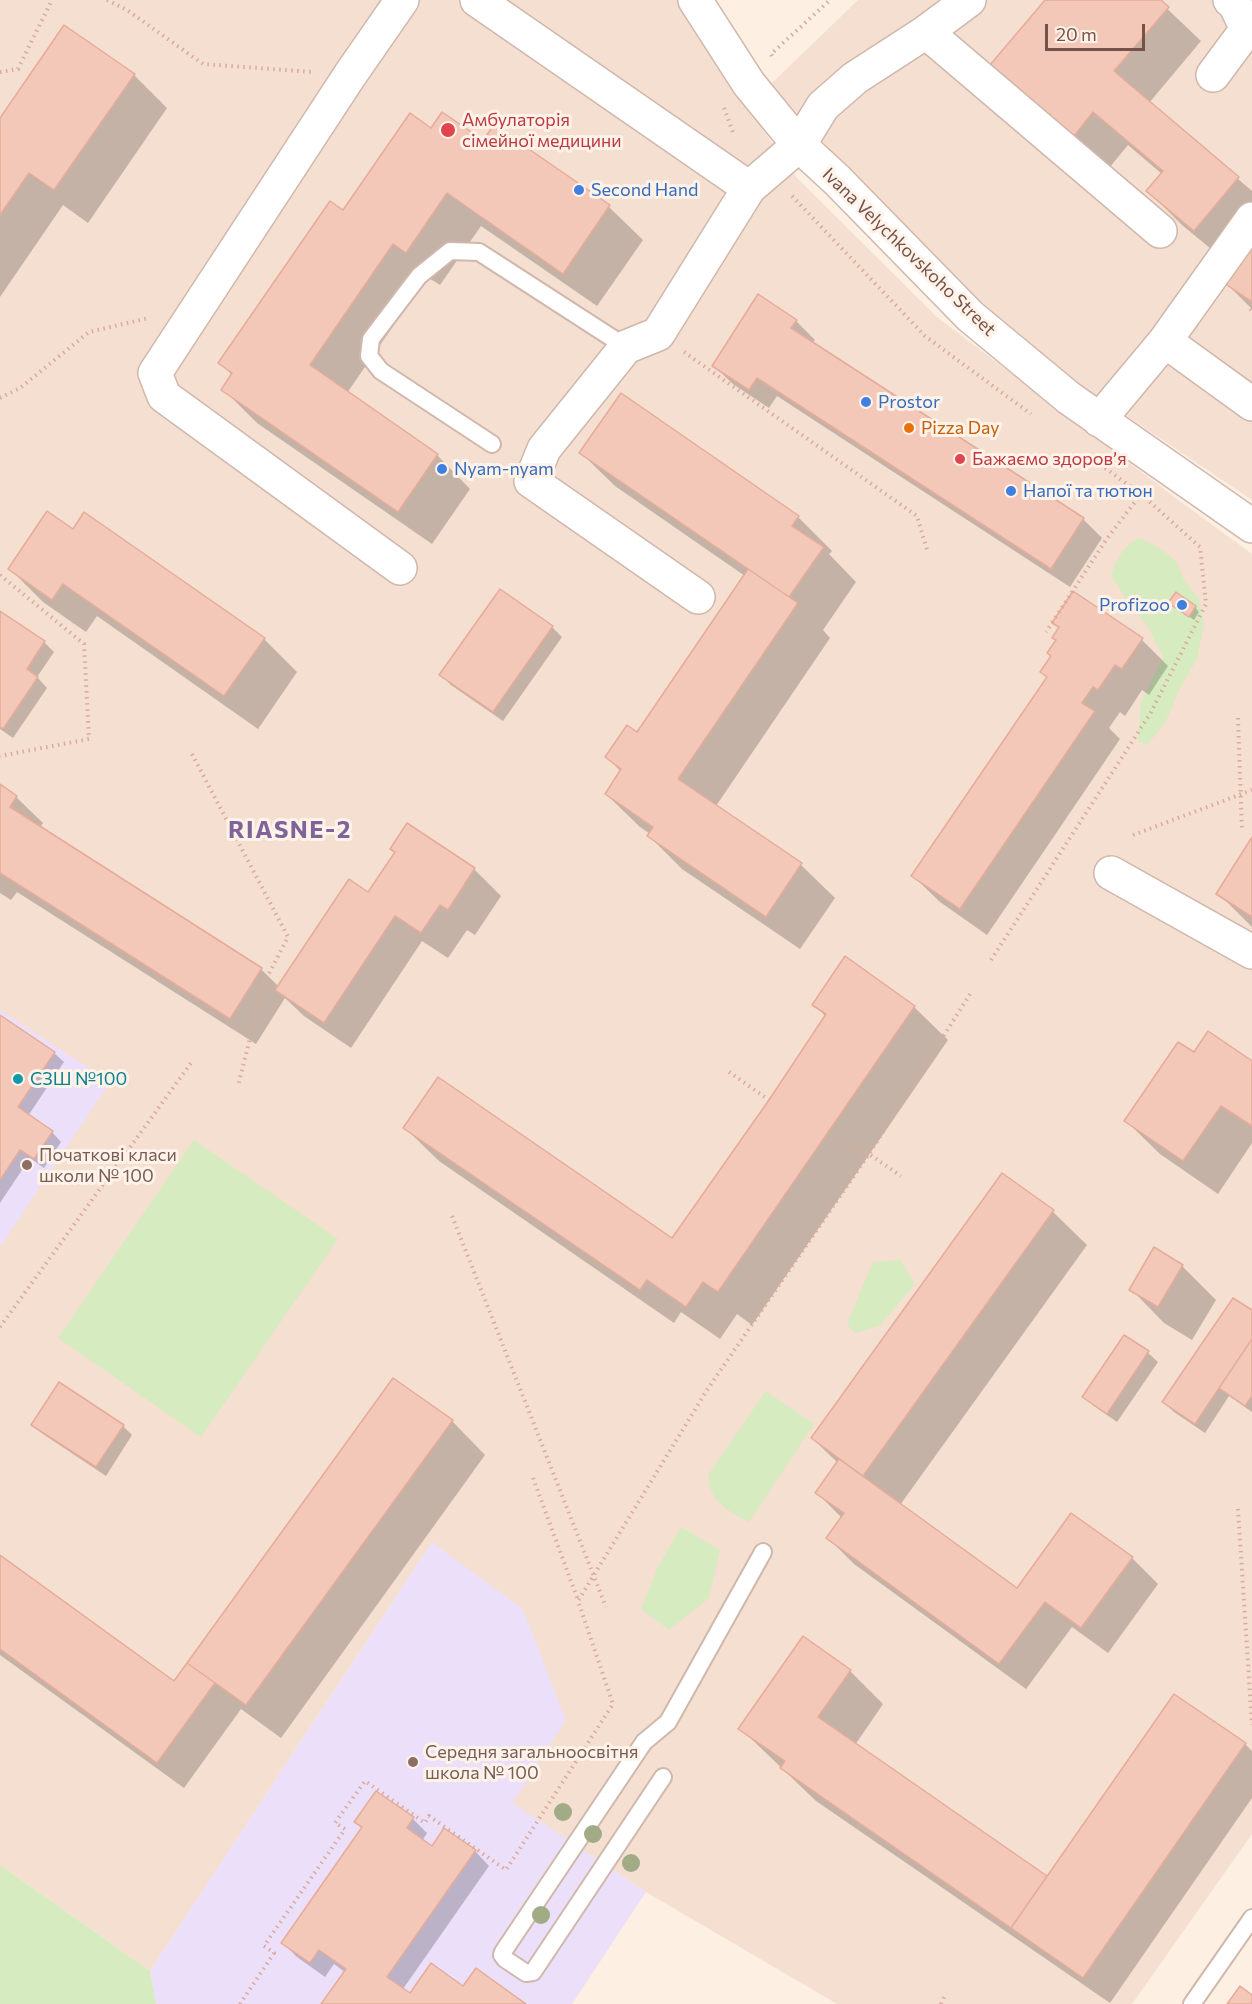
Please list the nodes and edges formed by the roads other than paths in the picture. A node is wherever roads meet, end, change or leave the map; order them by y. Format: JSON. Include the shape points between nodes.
{"nodes":[{"id":1,"x":402,"y":0,"type":"edge"},
{"id":2,"x":477,"y":0,"type":"edge"},
{"id":3,"x":695,"y":0,"type":"edge"},
{"id":4,"x":969,"y":0,"type":"edge"},
{"id":5,"x":1230,"y":0,"type":"edge"},
{"id":6,"x":926,"y":32,"type":"junction"},
{"id":7,"x":1213,"y":75,"type":"dead end"},
{"id":8,"x":799,"y":145,"type":"junction"},
{"id":9,"x":749,"y":188,"type":"junction"},
{"id":10,"x":1252,"y":219,"type":"edge"},
{"id":11,"x":1160,"y":231,"type":"dead end"},
{"id":12,"x":1165,"y":341,"type":"junction"},
{"id":13,"x":626,"y":347,"type":"junction"},
{"id":14,"x":1252,"y":404,"type":"edge"},
{"id":15,"x":1099,"y":420,"type":"junction"},
{"id":16,"x":492,"y":444,"type":"dead end"},
{"id":17,"x":1252,"y":526,"type":"edge"},
{"id":18,"x":400,"y":568,"type":"dead end"},
{"id":19,"x":698,"y":597,"type":"dead end"},
{"id":20,"x":1111,"y":873,"type":"dead end"},
{"id":21,"x":1252,"y":952,"type":"edge"},
{"id":22,"x":763,"y":1552,"type":"dead end"},
{"id":23,"x":663,"y":1777,"type":"dead end"},
{"id":24,"x":1252,"y":1918,"type":"edge"},
{"id":25,"x":1192,"y":2004,"type":"edge"}],
"edges":[{"from":1,"to":18,"type":"street","via":[[155,373],[164,396]]},
{"from":2,"to":9,"type":"street"},
{"from":3,"to":8,"type":"street","name":"Ivana Velychkovskoho Street","via":[[749,84]]},
{"from":4,"to":6,"type":"street"},
{"from":5,"to":7,"type":"street","via":[[1247,29]]},
{"from":6,"to":8,"type":"street","via":[[855,78],[823,106]]},
{"from":6,"to":11,"type":"street"},
{"from":8,"to":9,"type":"street"},
{"from":8,"to":15,"type":"street","name":"Ivana Velychkovskoho Street","via":[[970,315]]},
{"from":9,"to":13,"type":"street","via":[[658,334]]},
{"from":10,"to":12,"type":"street"},
{"from":12,"to":14,"type":"street"},
{"from":12,"to":15,"type":"street"},
{"from":13,"to":16,"type":"lane","via":[[479,252],[450,251],[418,276],[371,339],[369,356],[381,371]]},
{"from":13,"to":19,"type":"street","via":[[544,449],[531,482]]},
{"from":15,"to":17,"type":"street","name":"Ivana Velychkovskoho Street"},
{"from":20,"to":21,"type":"street"},
{"from":22,"to":23,"type":"lane","via":[[668,1722],[644,1742],[503,1952],[504,1959],[526,1973],[533,1972]]},
{"from":24,"to":25,"type":"lane"}]}
